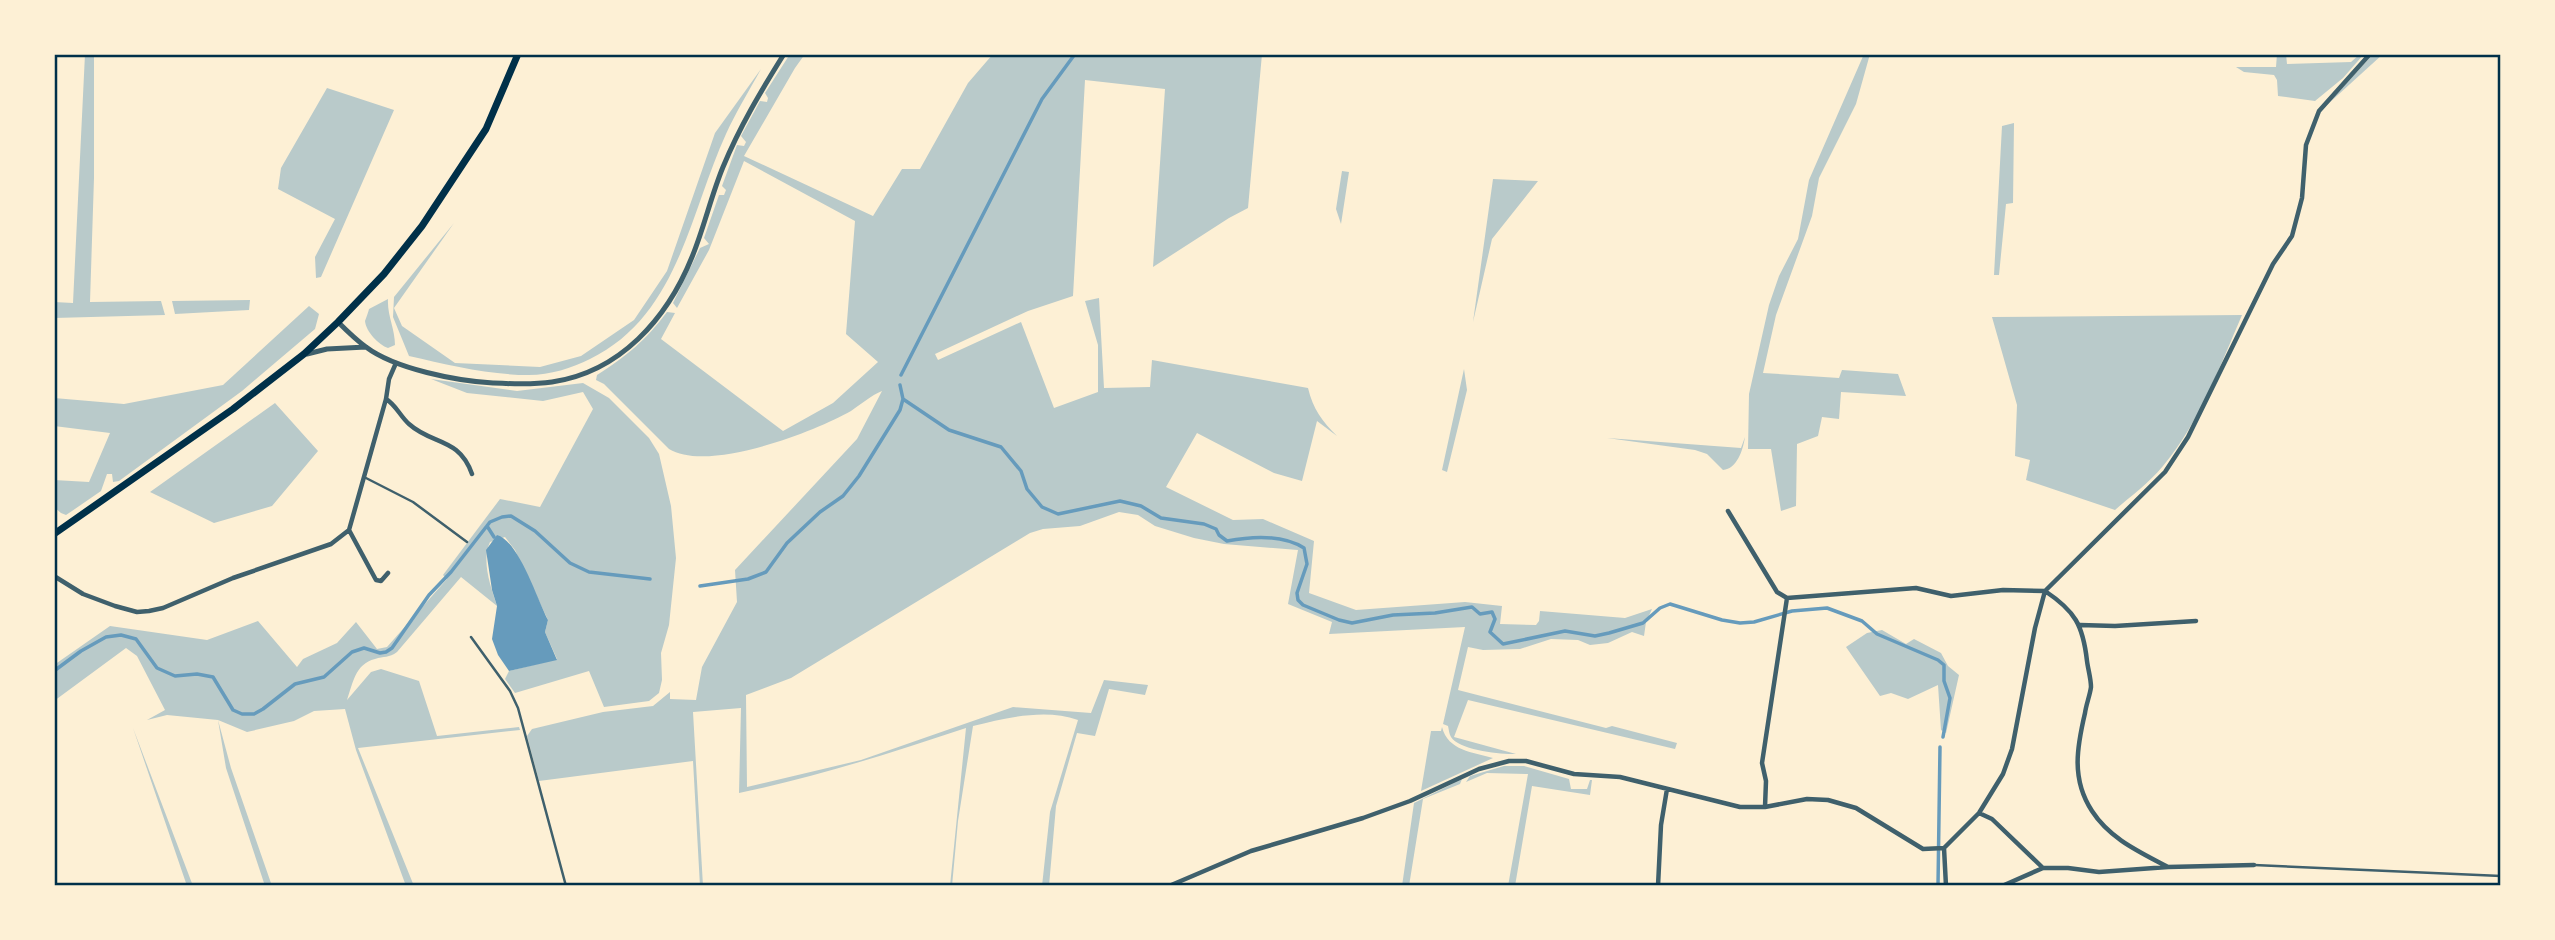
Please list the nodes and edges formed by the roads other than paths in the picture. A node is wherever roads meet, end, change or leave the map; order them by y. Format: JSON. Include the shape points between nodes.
{"nodes":[{"id":1,"x":518,"y":54,"type":"edge"},
{"id":2,"x":784,"y":54,"type":"edge"},
{"id":3,"x":2370,"y":54,"type":"edge"},
{"id":4,"x":338,"y":322,"type":"junction"},
{"id":5,"x":366,"y":347,"type":"junction"},
{"id":6,"x":304,"y":354,"type":"junction"},
{"id":7,"x":396,"y":363,"type":"junction"},
{"id":8,"x":386,"y":399,"type":"junction"},
{"id":9,"x":471,"y":474,"type":"dead end"},
{"id":10,"x":365,"y":477,"type":"junction"},
{"id":11,"x":1728,"y":511,"type":"dead end"},
{"id":12,"x":349,"y":530,"type":"junction"},
{"id":13,"x":54,"y":534,"type":"edge"},
{"id":14,"x":467,"y":542,"type":"dead end"},
{"id":15,"x":388,"y":573,"type":"dead end"},
{"id":16,"x":54,"y":576,"type":"edge"},
{"id":17,"x":2045,"y":591,"type":"junction"},
{"id":18,"x":1787,"y":598,"type":"junction"},
{"id":19,"x":2196,"y":621,"type":"dead end"},
{"id":20,"x":2080,"y":625,"type":"junction"},
{"id":21,"x":471,"y":637,"type":"dead end"},
{"id":22,"x":1667,"y":789,"type":"junction"},
{"id":23,"x":1765,"y":807,"type":"junction"},
{"id":24,"x":1979,"y":813,"type":"junction"},
{"id":25,"x":1943,"y":848,"type":"junction"},
{"id":26,"x":2254,"y":865,"type":"joint"},
{"id":27,"x":2168,"y":867,"type":"junction"},
{"id":28,"x":2043,"y":868,"type":"junction"},
{"id":29,"x":2501,"y":876,"type":"edge"},
{"id":30,"x":566,"y":886,"type":"edge"},
{"id":31,"x":1169,"y":886,"type":"edge"},
{"id":32,"x":1657,"y":886,"type":"edge"},
{"id":33,"x":1946,"y":886,"type":"edge"},
{"id":34,"x":2002,"y":886,"type":"edge"}],
"edges":[{"from":1,"to":4,"type":"main road","via":[[486,129],[422,226]]},
{"from":2,"to":7,"type":"street","via":[[750,107],[675,293],[634,345],[586,373],[540,384],[485,383]]},
{"from":3,"to":17,"type":"street","via":[[2319,111],[2306,145],[2302,198],[2292,236],[2267,275],[2188,437],[2165,472]]},
{"from":4,"to":5,"type":"street"},
{"from":4,"to":6,"type":"main road"},
{"from":5,"to":6,"type":"street"},
{"from":5,"to":7,"type":"street"},
{"from":6,"to":13,"type":"main road"},
{"from":7,"to":8,"type":"street"},
{"from":8,"to":9,"type":"street","via":[[410,425],[467,459]]},
{"from":8,"to":10,"type":"street"},
{"from":10,"to":12,"type":"street"},
{"from":10,"to":14,"type":"lane","via":[[413,502]]},
{"from":11,"to":18,"type":"street","via":[[1777,592]]},
{"from":12,"to":15,"type":"street","via":[[376,580]]},
{"from":12,"to":16,"type":"street","via":[[319,549],[149,611],[115,606]]},
{"from":17,"to":18,"type":"street","via":[[1951,596],[1916,588]]},
{"from":17,"to":20,"type":"street"},
{"from":17,"to":24,"type":"street","via":[[2012,749]]},
{"from":18,"to":23,"type":"street","via":[[1762,763]]},
{"from":19,"to":20,"type":"street"},
{"from":20,"to":27,"type":"street","via":[[2091,687],[2078,743],[2078,782],[2103,825],[2130,847]]},
{"from":21,"to":30,"type":"lane","via":[[518,708]]},
{"from":22,"to":23,"type":"street","via":[[1740,807]]},
{"from":22,"to":31,"type":"street","via":[[1526,761],[1496,764],[1410,802],[1251,851]]},
{"from":22,"to":32,"type":"street"},
{"from":23,"to":25,"type":"street","via":[[1828,800],[1856,808],[1923,849]]},
{"from":24,"to":25,"type":"street"},
{"from":24,"to":28,"type":"street","via":[[1992,819]]},
{"from":25,"to":33,"type":"street"},
{"from":26,"to":27,"type":"street"},
{"from":26,"to":29,"type":"lane"},
{"from":27,"to":28,"type":"street","via":[[2099,872]]},
{"from":28,"to":34,"type":"street"}]}
